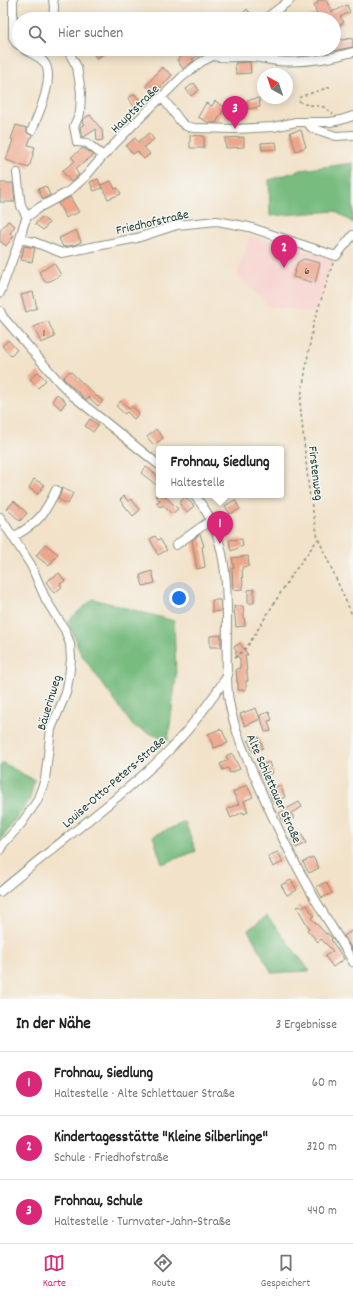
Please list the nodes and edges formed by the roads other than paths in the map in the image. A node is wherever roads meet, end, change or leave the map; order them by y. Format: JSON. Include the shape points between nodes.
{"nodes":[{"id":1,"x":13,"y":0,"type":"edge"},
{"id":2,"x":290,"y":0,"type":"edge"},
{"id":3,"x":13,"y":12,"type":"edge"},
{"id":4,"x":274,"y":12,"type":"edge"},
{"id":5,"x":353,"y":52,"type":"edge"},
{"id":6,"x":341,"y":54,"type":"edge"},
{"id":7,"x":36,"y":56,"type":"edge"},
{"id":8,"x":71,"y":56,"type":"edge"},
{"id":9,"x":213,"y":56,"type":"joint"},
{"id":10,"x":334,"y":56,"type":"edge"},
{"id":11,"x":162,"y":97,"type":"junction"},
{"id":12,"x":353,"y":116,"type":"edge"},
{"id":13,"x":307,"y":122,"type":"junction"},
{"id":14,"x":32,"y":130,"type":"dead end"},
{"id":15,"x":353,"y":135,"type":"edge"},
{"id":16,"x":103,"y":156,"type":"junction"},
{"id":17,"x":17,"y":173,"type":"dead end"},
{"id":18,"x":27,"y":217,"type":"junction"},
{"id":19,"x":353,"y":235,"type":"edge"},
{"id":20,"x":20,"y":239,"type":"junction"},
{"id":21,"x":0,"y":293,"type":"edge"},
{"id":22,"x":0,"y":311,"type":"edge"},
{"id":23,"x":156,"y":463,"type":"edge"},
{"id":24,"x":56,"y":490,"type":"dead end"},
{"id":25,"x":196,"y":498,"type":"edge"},
{"id":26,"x":0,"y":517,"type":"edge"},
{"id":27,"x":211,"y":520,"type":"junction"},
{"id":28,"x":13,"y":537,"type":"junction"},
{"id":29,"x":176,"y":545,"type":"dead end"},
{"id":30,"x":228,"y":675,"type":"junction"},
{"id":31,"x":216,"y":693,"type":"junction"},
{"id":32,"x":228,"y":694,"type":"junction"},
{"id":33,"x":0,"y":850,"type":"edge"},
{"id":34,"x":0,"y":892,"type":"edge"},
{"id":35,"x":353,"y":962,"type":"edge"}],
"edges":[{"from":1,"to":3,"type":"street"},
{"from":2,"to":4,"type":"street"},
{"from":5,"to":6,"type":"street"},
{"from":7,"to":14,"type":"street","via":[[43,60],[48,75],[48,86]]},
{"from":8,"to":16,"type":"street","via":[[77,67],[81,92],[80,113],[74,126],[77,142],[87,143]]},
{"from":9,"to":10,"type":"street","via":[[298,62]]},
{"from":9,"to":11,"type":"street","name":"Hauptstraße","via":[[182,77]]},
{"from":11,"to":13,"type":"street","via":[[181,122],[194,128],[273,127]]},
{"from":11,"to":16,"type":"street","name":"Hauptstraße"},
{"from":12,"to":13,"type":"street","via":[[330,122]]},
{"from":13,"to":15,"type":"street","via":[[312,128],[336,136]]},
{"from":16,"to":18,"type":"street","name":"Hauptstraße","via":[[76,186]]},
{"from":17,"to":18,"type":"street","via":[[21,206]]},
{"from":18,"to":20,"type":"street"},
{"from":19,"to":20,"type":"street","name":"Friedhofstraße","via":[[336,256],[249,227],[217,221],[178,225],[138,238],[62,253]]},
{"from":20,"to":21,"type":"street"},
{"from":22,"to":23,"type":"street","via":[[3,318],[73,396]]},
{"from":24,"to":28,"type":"street","via":[[48,509],[26,530]]},
{"from":25,"to":27,"type":"street","name":"Alte Schlettauer Straße"},
{"from":26,"to":28,"type":"street","name":"Bäuerinweg"},
{"from":27,"to":29,"type":"street"},
{"from":27,"to":30,"type":"street","name":"Alte Schlettauer Straße","via":[[225,566]]},
{"from":28,"to":33,"type":"street","name":"Bäuerinweg","via":[[31,565],[46,600],[65,630],[70,644],[71,659],[66,693],[51,729],[45,780],[37,801]]},
{"from":30,"to":31,"type":"street","name":"Louise-Otto-Peters-Straße"},
{"from":30,"to":32,"type":"street","name":"Alte Schlettauer Straße"},
{"from":31,"to":32,"type":"street"},
{"from":31,"to":34,"type":"street","name":"Louise-Otto-Peters-Straße","via":[[175,745],[157,762]]},
{"from":32,"to":35,"type":"street","name":"Alte Schlettauer Straße","via":[[239,738],[264,800],[312,895]]}]}
